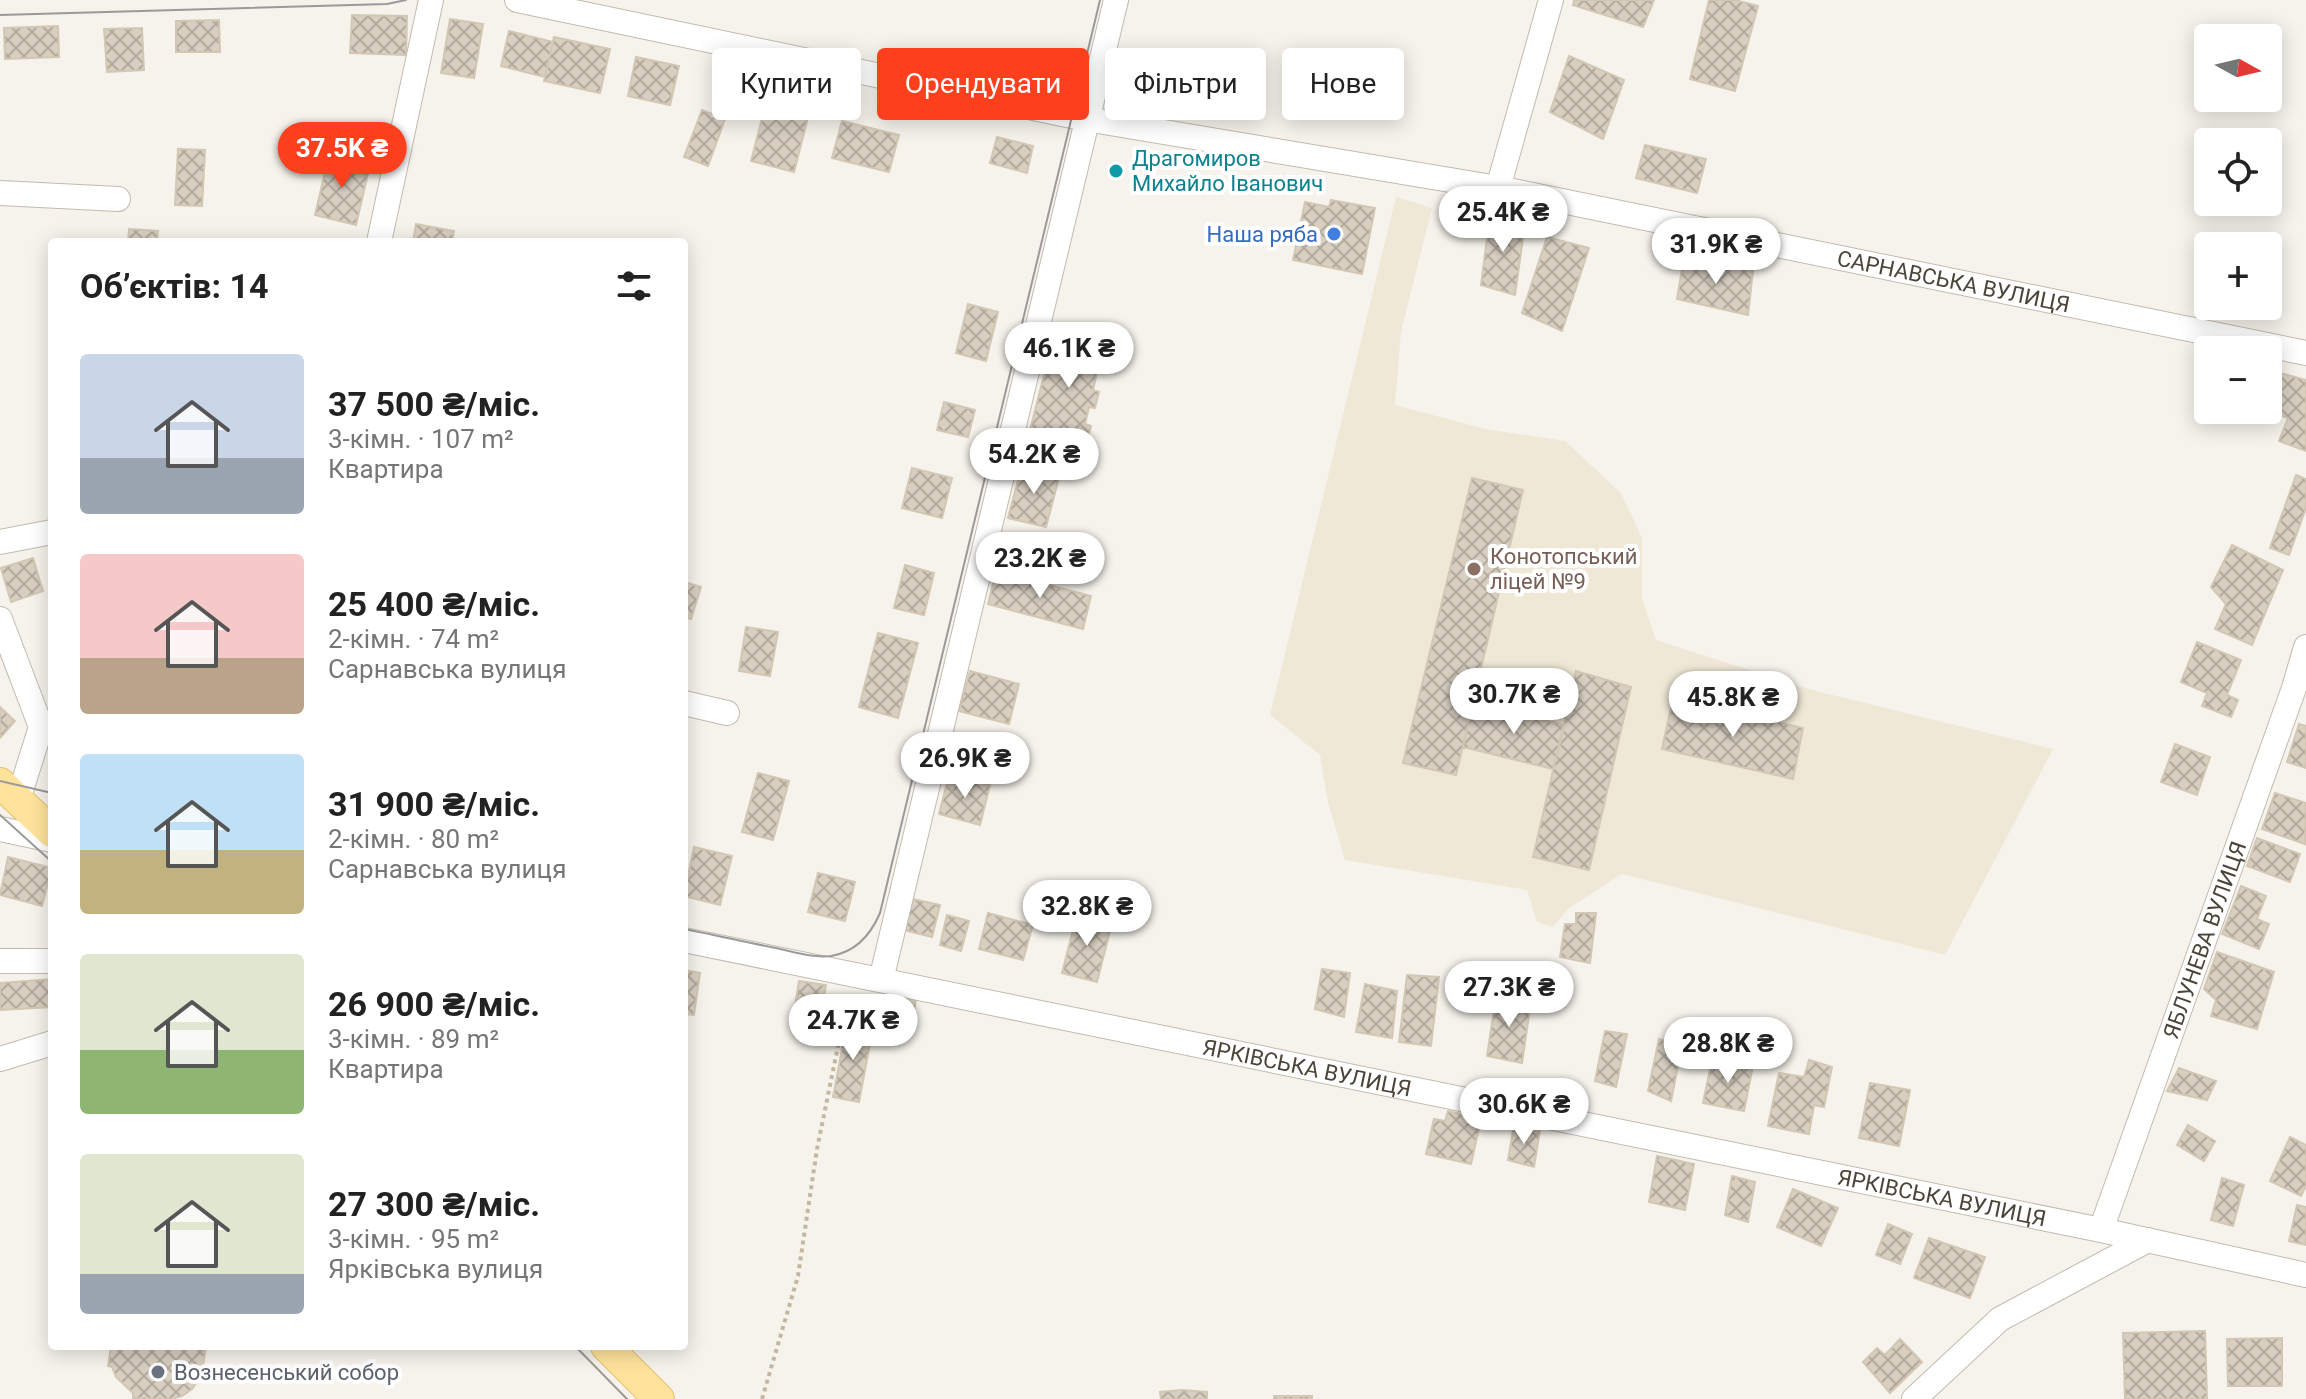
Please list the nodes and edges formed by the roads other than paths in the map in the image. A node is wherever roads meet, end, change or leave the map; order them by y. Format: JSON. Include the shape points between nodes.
{"nodes":[{"id":1,"x":431,"y":0,"type":"edge"},
{"id":2,"x":517,"y":0,"type":"edge"},
{"id":3,"x":1116,"y":0,"type":"edge"},
{"id":4,"x":1551,"y":0,"type":"edge"},
{"id":5,"x":877,"y":75,"type":"edge"},
{"id":6,"x":1089,"y":107,"type":"edge"},
{"id":7,"x":1086,"y":120,"type":"edge"},
{"id":8,"x":1089,"y":120,"type":"edge"},
{"id":9,"x":1498,"y":188,"type":"junction"},
{"id":10,"x":0,"y":193,"type":"edge"},
{"id":11,"x":118,"y":199,"type":"dead end"},
{"id":12,"x":380,"y":238,"type":"edge"},
{"id":13,"x":2306,"y":353,"type":"edge"},
{"id":14,"x":48,"y":533,"type":"edge"},
{"id":15,"x":0,"y":542,"type":"edge"},
{"id":16,"x":0,"y":619,"type":"edge"},
{"id":17,"x":2306,"y":647,"type":"edge"},
{"id":18,"x":2300,"y":690,"type":"edge"},
{"id":19,"x":688,"y":704,"type":"edge"},
{"id":20,"x":727,"y":713,"type":"dead end"},
{"id":21,"x":9,"y":792,"type":"edge"},
{"id":22,"x":48,"y":828,"type":"edge"},
{"id":23,"x":0,"y":829,"type":"edge"},
{"id":24,"x":48,"y":839,"type":"edge"},
{"id":25,"x":688,"y":941,"type":"edge"},
{"id":26,"x":0,"y":961,"type":"edge"},
{"id":27,"x":48,"y":961,"type":"edge"},
{"id":28,"x":881,"y":980,"type":"junction"},
{"id":29,"x":48,"y":1044,"type":"edge"},
{"id":30,"x":0,"y":1059,"type":"edge"},
{"id":31,"x":2101,"y":1230,"type":"junction"},
{"id":32,"x":2148,"y":1240,"type":"junction"},
{"id":33,"x":2306,"y":1275,"type":"edge"},
{"id":34,"x":610,"y":1350,"type":"edge"},
{"id":35,"x":659,"y":1399,"type":"edge"},
{"id":36,"x":1914,"y":1399,"type":"edge"}],
"edges":[{"from":1,"to":12,"type":"street"},
{"from":2,"to":5,"type":"street","name":"САРНАВСЬКА ВУЛИЦЯ"},
{"from":3,"to":6,"type":"street"},
{"from":4,"to":9,"type":"street"},
{"from":7,"to":28,"type":"street"},
{"from":8,"to":9,"type":"street","name":"САРНАВСЬКА ВУЛИЦЯ"},
{"from":9,"to":13,"type":"street","name":"САРНАВСЬКА ВУЛИЦЯ"},
{"from":10,"to":11,"type":"street"},
{"from":14,"to":15,"type":"street"},
{"from":16,"to":21,"type":"street","via":[[41,727]]},
{"from":17,"to":18,"type":"street","name":"ЯБЛУНЕВА ВУЛИЦЯ"},
{"from":18,"to":31,"type":"street","name":"ЯБЛУНЕВА ВУЛИЦЯ"},
{"from":19,"to":20,"type":"street"},
{"from":21,"to":22,"type":"main road"},
{"from":23,"to":24,"type":"street"},
{"from":25,"to":28,"type":"street","name":"ЯРКІВСЬКА ВУЛИЦЯ"},
{"from":26,"to":27,"type":"street"},
{"from":28,"to":31,"type":"street","name":"ЯРКІВСЬКА ВУЛИЦЯ"},
{"from":29,"to":30,"type":"street"},
{"from":31,"to":32,"type":"street","name":"ЯРКІВСЬКА ВУЛИЦЯ"},
{"from":32,"to":33,"type":"street","name":"ЯРКІВСЬКА ВУЛИЦЯ"},
{"from":32,"to":36,"type":"street","via":[[2000,1319]]},
{"from":34,"to":35,"type":"main road"}]}
